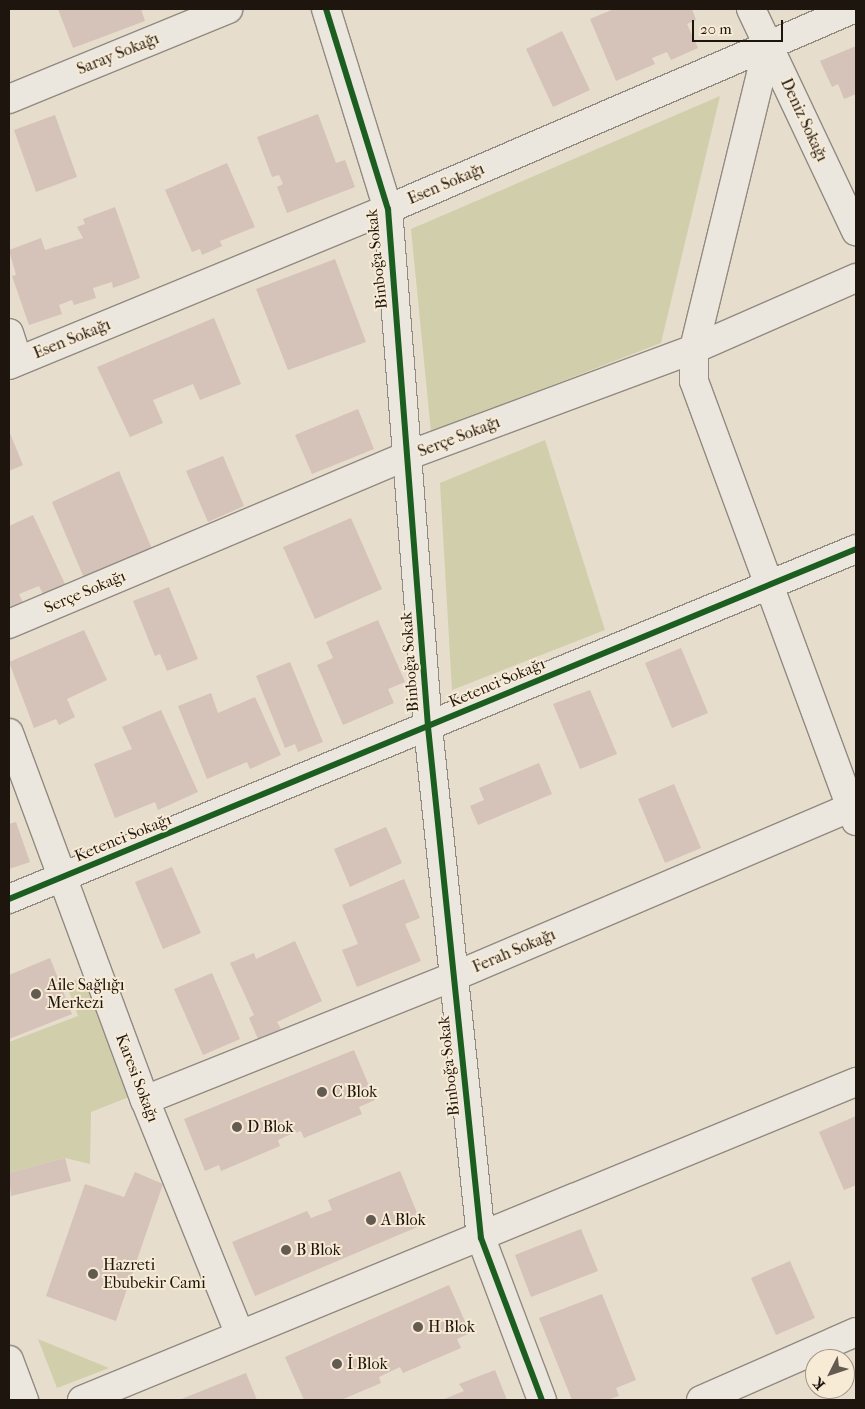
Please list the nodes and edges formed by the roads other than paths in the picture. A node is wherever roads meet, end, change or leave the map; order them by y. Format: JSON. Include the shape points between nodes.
{"nodes":[{"id":1,"x":228,"y":9,"type":"edge"},
{"id":2,"x":326,"y":9,"type":"edge"},
{"id":3,"x":751,"y":9,"type":"edge"},
{"id":4,"x":853,"y":9,"type":"edge"},
{"id":5,"x":768,"y":44,"type":"junction"},
{"id":6,"x":9,"y":99,"type":"edge"},
{"id":7,"x":388,"y":209,"type":"junction"},
{"id":8,"x":856,"y":231,"type":"edge"},
{"id":9,"x":856,"y":278,"type":"edge"},
{"id":10,"x":9,"y":333,"type":"edge"},
{"id":11,"x":694,"y":349,"type":"junction"},
{"id":12,"x":13,"y":363,"type":"edge"},
{"id":13,"x":409,"y":456,"type":"junction"},
{"id":14,"x":856,"y":549,"type":"edge"},
{"id":15,"x":770,"y":585,"type":"junction"},
{"id":16,"x":9,"y":624,"type":"edge"},
{"id":17,"x":428,"y":727,"type":"junction"},
{"id":18,"x":9,"y":733,"type":"edge"},
{"id":19,"x":854,"y":814,"type":"edge"},
{"id":20,"x":63,"y":878,"type":"junction"},
{"id":21,"x":9,"y":899,"type":"edge"},
{"id":22,"x":454,"y":977,"type":"junction"},
{"id":23,"x":856,"y":1082,"type":"edge"},
{"id":24,"x":145,"y":1100,"type":"junction"},
{"id":25,"x":481,"y":1238,"type":"junction"},
{"id":26,"x":856,"y":1332,"type":"edge"},
{"id":27,"x":240,"y":1336,"type":"junction"},
{"id":28,"x":9,"y":1360,"type":"edge"},
{"id":29,"x":24,"y":1400,"type":"edge"},
{"id":30,"x":82,"y":1400,"type":"edge"},
{"id":31,"x":542,"y":1400,"type":"edge"},
{"id":32,"x":701,"y":1400,"type":"edge"}],
"edges":[{"from":1,"to":6,"type":"street","name":"Saray Sokağı"},
{"from":2,"to":7,"type":"street","name":"Binboğa Sokak"},
{"from":3,"to":5,"type":"street","name":"Deniz Sokağı"},
{"from":4,"to":5,"type":"street","name":"Esen Sokağı"},
{"from":5,"to":7,"type":"street","name":"Esen Sokağı"},
{"from":5,"to":8,"type":"street","name":"Deniz Sokağı"},
{"from":5,"to":11,"type":"street"},
{"from":7,"to":12,"type":"street","name":"Esen Sokağı"},
{"from":7,"to":13,"type":"street","name":"Binboğa Sokak"},
{"from":9,"to":11,"type":"street","name":"Serçe Sokağı"},
{"from":10,"to":12,"type":"street"},
{"from":11,"to":13,"type":"street","name":"Serçe Sokağı"},
{"from":11,"to":15,"type":"street","via":[[694,382]]},
{"from":13,"to":16,"type":"street","name":"Serçe Sokağı"},
{"from":13,"to":17,"type":"street","name":"Binboğa Sokak"},
{"from":14,"to":15,"type":"street","name":"Ketenci Sokağı"},
{"from":15,"to":17,"type":"street","name":"Ketenci Sokağı"},
{"from":15,"to":19,"type":"street"},
{"from":17,"to":20,"type":"street","name":"Ketenci Sokağı"},
{"from":17,"to":22,"type":"street","name":"Binboğa Sokak"},
{"from":18,"to":20,"type":"street","name":"Karesi Sokağı"},
{"from":19,"to":22,"type":"street","name":"Ferah Sokağı"},
{"from":20,"to":21,"type":"street","name":"Ketenci Sokağı"},
{"from":20,"to":24,"type":"street","name":"Karesi Sokağı"},
{"from":22,"to":24,"type":"street","name":"Ferah Sokağı"},
{"from":22,"to":25,"type":"street","name":"Binboğa Sokak"},
{"from":23,"to":25,"type":"street"},
{"from":24,"to":27,"type":"street","name":"Karesi Sokağı"},
{"from":25,"to":27,"type":"street"},
{"from":25,"to":31,"type":"street","name":"Binboğa Sokak"},
{"from":26,"to":32,"type":"street"},
{"from":27,"to":30,"type":"street"},
{"from":28,"to":29,"type":"street"}]}
